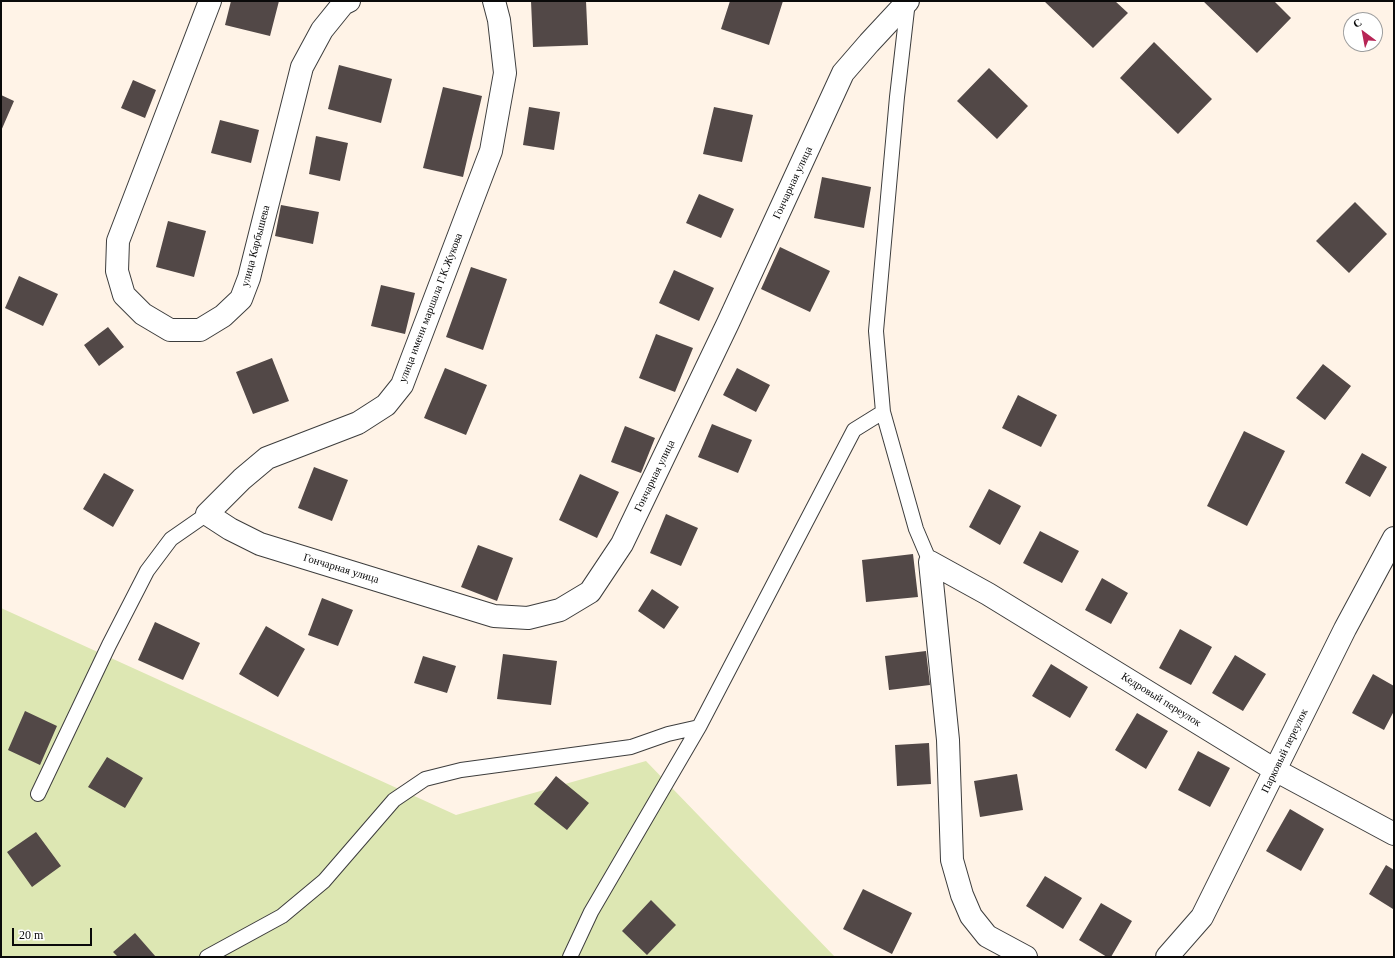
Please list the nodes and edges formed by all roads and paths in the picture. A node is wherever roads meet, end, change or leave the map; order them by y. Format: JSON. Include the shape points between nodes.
{"nodes":[{"id":1,"x":210,"y":1,"type":"edge"},
{"id":2,"x":349,"y":1,"type":"edge"},
{"id":3,"x":494,"y":1,"type":"edge"},
{"id":4,"x":908,"y":1,"type":"edge"},
{"id":5,"x":883,"y":412,"type":"junction"},
{"id":6,"x":207,"y":514,"type":"junction"},
{"id":7,"x":1394,"y":538,"type":"edge"},
{"id":8,"x":930,"y":562,"type":"junction"},
{"id":9,"x":699,"y":727,"type":"junction"},
{"id":10,"x":1275,"y":770,"type":"junction"},
{"id":11,"x":38,"y":794,"type":"dead end"},
{"id":12,"x":1394,"y":834,"type":"edge"},
{"id":13,"x":207,"y":957,"type":"edge"},
{"id":14,"x":570,"y":957,"type":"edge"},
{"id":15,"x":1026,"y":957,"type":"edge"},
{"id":16,"x":1167,"y":957,"type":"edge"}],
"edges":[{"from":1,"to":2,"type":"street","name":"улица Карбышева","via":[[118,241],[117,271],[124,295],[143,314],[170,330],[200,330],[223,316],[241,299],[249,278],[302,67],[322,30],[343,4]]},
{"from":3,"to":6,"type":"street","name":"улица имени маршала Г.К.Жукова","via":[[499,20],[505,73],[491,151],[402,384],[386,404],[358,423],[267,458]]},
{"from":4,"to":5,"type":"lane","via":[[876,331]]},
{"from":4,"to":6,"type":"street","name":"Гончарная улица","via":[[843,73],[728,323],[622,544],[590,592],[560,610],[528,618],[494,616],[260,544]]},
{"from":5,"to":8,"type":"lane","via":[[916,529]]},
{"from":5,"to":9,"type":"lane","via":[[854,430]]},
{"from":6,"to":11,"type":"lane","via":[[171,539],[147,571]]},
{"from":7,"to":10,"type":"street","name":"Парковый переулок","via":[[1345,629]]},
{"from":8,"to":10,"type":"street","name":"Кедровый переулок","via":[[988,594]]},
{"from":8,"to":15,"type":"street","via":[[948,740],[952,860],[962,895],[972,916],[987,936]]},
{"from":9,"to":13,"type":"lane","via":[[668,734],[631,748],[461,770],[425,779],[394,800],[324,881],[282,916]]},
{"from":9,"to":14,"type":"lane","via":[[591,912]]},
{"from":10,"to":12,"type":"street","name":"Кедровый переулок"},
{"from":10,"to":16,"type":"street","name":"Парковый переулок","via":[[1202,917]]}]}
